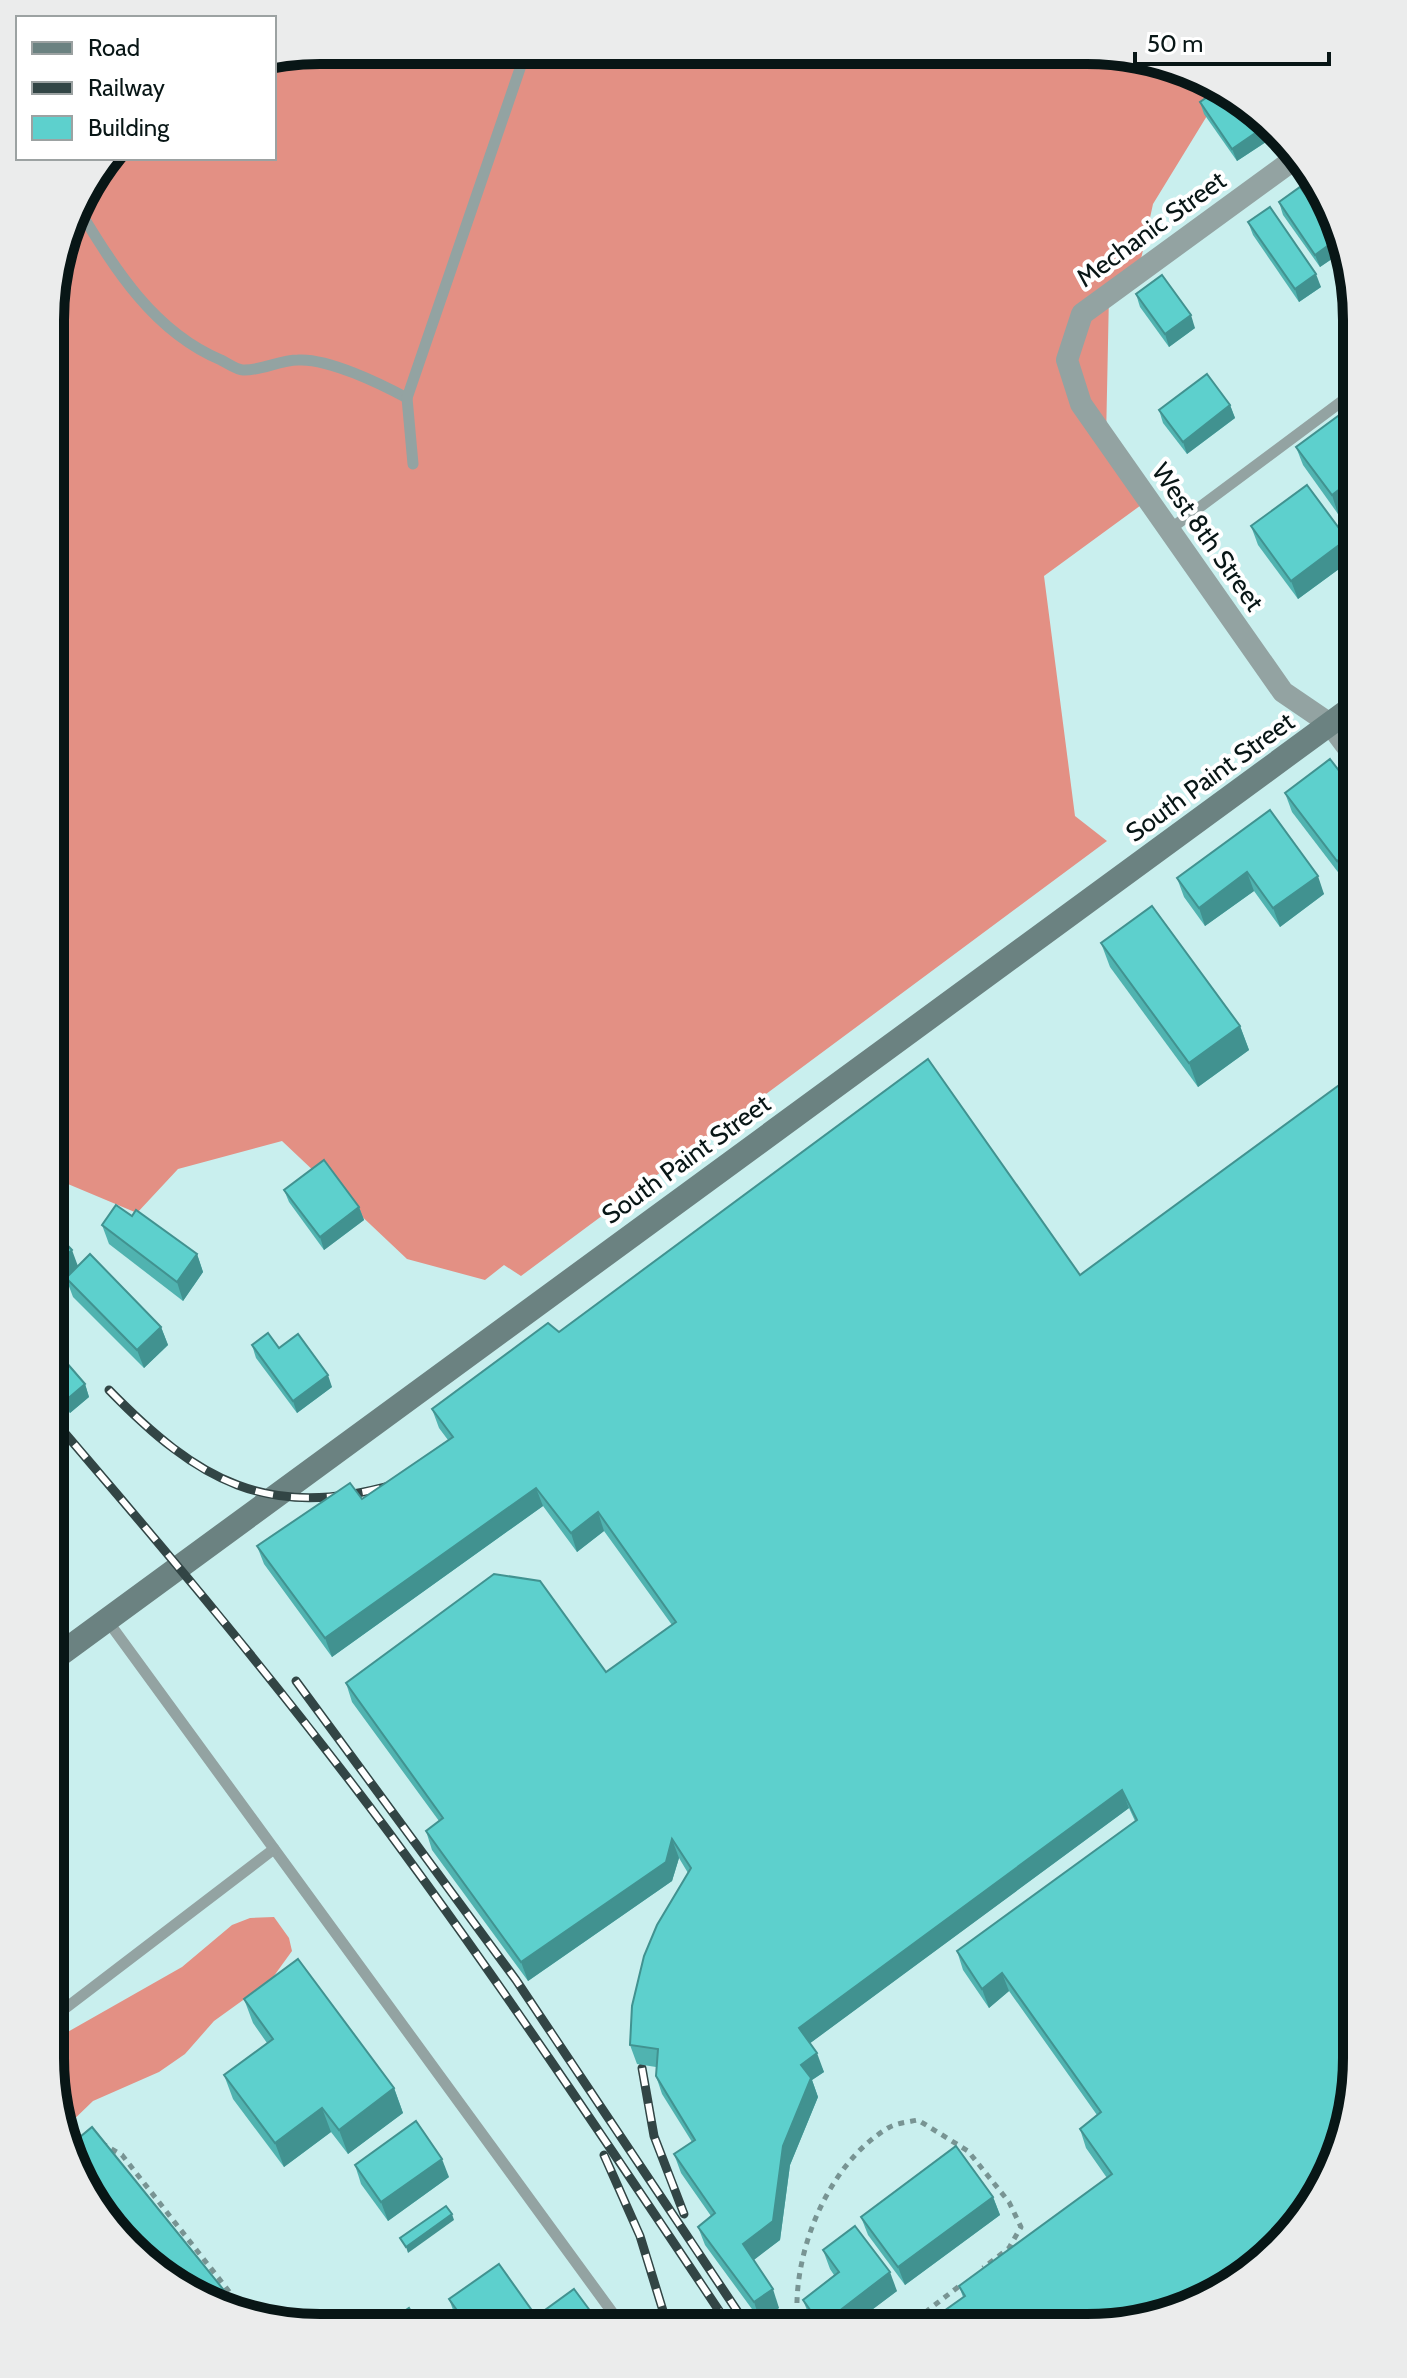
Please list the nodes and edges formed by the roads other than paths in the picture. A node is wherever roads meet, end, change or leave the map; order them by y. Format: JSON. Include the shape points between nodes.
{"nodes":[{"id":1,"x":521,"y":65,"type":"edge"},
{"id":2,"x":1289,"y":163,"type":"edge"},
{"id":3,"x":85,"y":219,"type":"edge"},
{"id":4,"x":1067,"y":360,"type":"joint"},
{"id":5,"x":407,"y":398,"type":"junction"},
{"id":6,"x":1343,"y":400,"type":"edge"},
{"id":7,"x":413,"y":464,"type":"dead end"},
{"id":8,"x":1169,"y":530,"type":"junction"},
{"id":9,"x":1343,"y":715,"type":"edge"},
{"id":10,"x":1330,"y":724,"type":"junction"},
{"id":11,"x":1343,"y":741,"type":"edge"},
{"id":12,"x":106,"y":1620,"type":"junction"},
{"id":13,"x":64,"y":1651,"type":"edge"},
{"id":14,"x":274,"y":1849,"type":"junction"},
{"id":15,"x":64,"y":2009,"type":"edge"},
{"id":16,"x":614,"y":2314,"type":"edge"}],
"edges":[{"from":1,"to":5,"type":"lane"},
{"from":2,"to":4,"type":"street","name":"Mechanic Street","via":[[1082,314]]},
{"from":3,"to":5,"type":"lane","via":[[111,262],[161,323],[201,352],[243,370],[317,361]]},
{"from":4,"to":8,"type":"street","name":"West 8th Street","via":[[1081,404]]},
{"from":5,"to":7,"type":"lane"},
{"from":6,"to":8,"type":"lane"},
{"from":8,"to":10,"type":"street","name":"West 8th Street","via":[[1283,692]]},
{"from":9,"to":10,"type":"main road","name":"South Paint Street"},
{"from":10,"to":11,"type":"street","name":"West 8th Street"},
{"from":10,"to":12,"type":"main road","name":"South Paint Street"},
{"from":12,"to":13,"type":"main road","name":"South Paint Street"},
{"from":12,"to":14,"type":"lane"},
{"from":14,"to":15,"type":"lane"},
{"from":14,"to":16,"type":"lane"}]}
